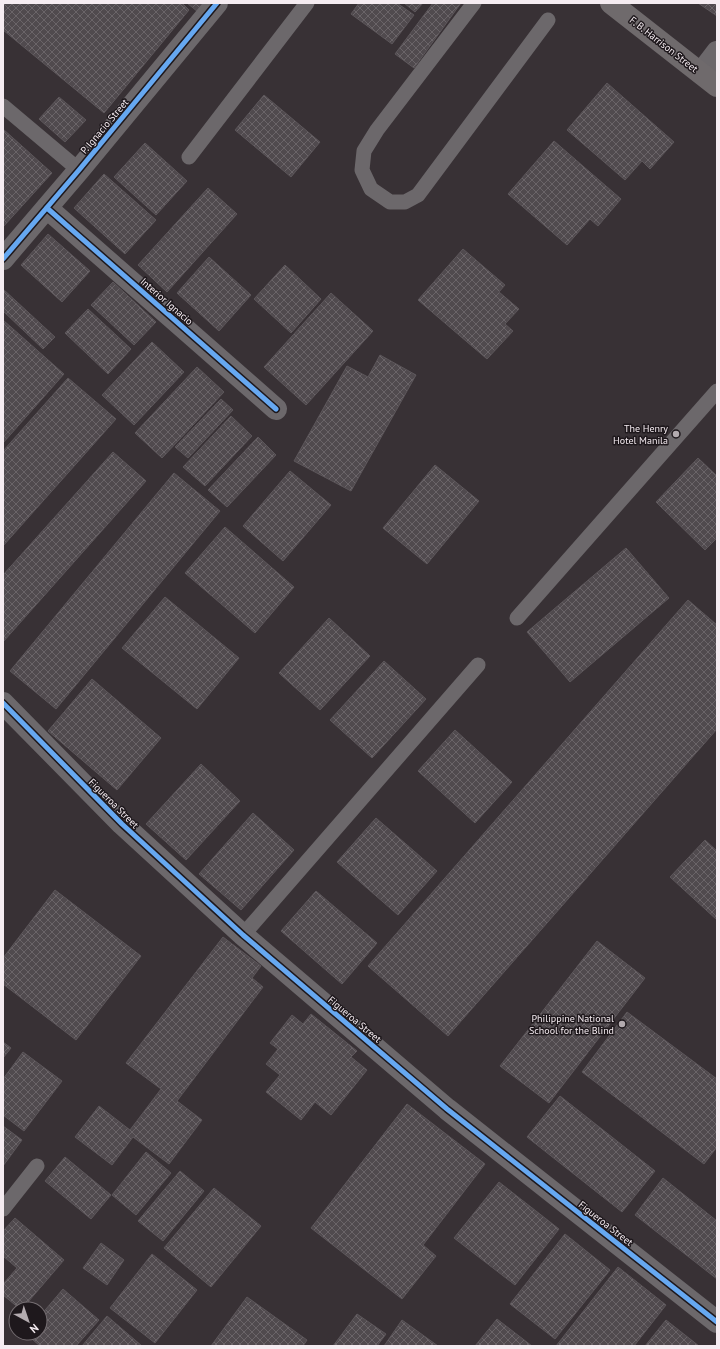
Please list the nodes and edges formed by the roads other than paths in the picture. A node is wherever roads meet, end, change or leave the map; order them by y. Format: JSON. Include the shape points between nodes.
{"nodes":[{"id":1,"x":217,"y":3,"type":"edge"},
{"id":2,"x":307,"y":3,"type":"edge"},
{"id":3,"x":474,"y":3,"type":"edge"},
{"id":4,"x":611,"y":3,"type":"edge"},
{"id":5,"x":548,"y":20,"type":"dead end"},
{"id":6,"x":717,"y":52,"type":"edge"},
{"id":7,"x":709,"y":80,"type":"edge"},
{"id":8,"x":3,"y":106,"type":"edge"},
{"id":9,"x":189,"y":157,"type":"dead end"},
{"id":10,"x":79,"y":170,"type":"junction"},
{"id":11,"x":47,"y":208,"type":"junction"},
{"id":12,"x":3,"y":259,"type":"edge"},
{"id":13,"x":717,"y":391,"type":"edge"},
{"id":14,"x":276,"y":409,"type":"dead end"},
{"id":15,"x":517,"y":618,"type":"dead end"},
{"id":16,"x":478,"y":665,"type":"dead end"},
{"id":17,"x":3,"y":703,"type":"edge"},
{"id":18,"x":243,"y":935,"type":"junction"},
{"id":19,"x":37,"y":1166,"type":"dead end"},
{"id":20,"x":3,"y":1209,"type":"edge"},
{"id":21,"x":717,"y":1322,"type":"edge"}],
"edges":[{"from":1,"to":10,"type":"street","name":"P. Ignacio Street"},
{"from":2,"to":9,"type":"lane"},
{"from":3,"to":5,"type":"lane","via":[[377,130],[364,151],[362,170],[371,189],[390,202],[405,202],[418,195]]},
{"from":4,"to":7,"type":"main road","name":"F. B. Harrison Street"},
{"from":6,"to":7,"type":"street"},
{"from":8,"to":10,"type":"lane"},
{"from":10,"to":11,"type":"street","name":"P. Ignacio Street"},
{"from":11,"to":12,"type":"street","name":"P. Ignacio Street"},
{"from":11,"to":14,"type":"street","name":"Interior Ignacio"},
{"from":13,"to":15,"type":"lane"},
{"from":16,"to":18,"type":"lane"},
{"from":17,"to":18,"type":"street","name":"Figueroa Street","via":[[122,824]]},
{"from":18,"to":21,"type":"street","name":"Figueroa Street","via":[[447,1109]]},
{"from":19,"to":20,"type":"lane"}]}
